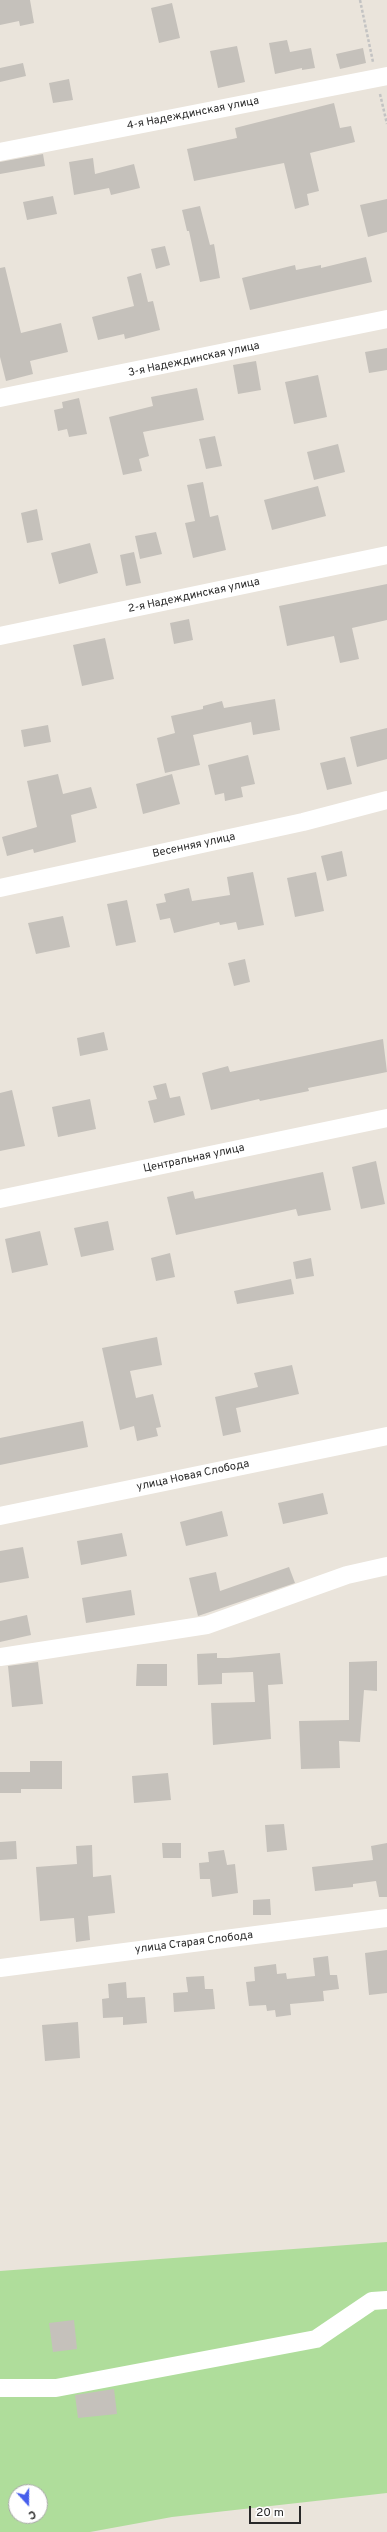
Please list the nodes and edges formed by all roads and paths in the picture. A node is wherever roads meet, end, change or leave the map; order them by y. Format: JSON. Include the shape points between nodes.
{"nodes":[{"id":1,"x":387,"y":76,"type":"edge"},
{"id":2,"x":0,"y":152,"type":"edge"},
{"id":3,"x":387,"y":319,"type":"edge"},
{"id":4,"x":0,"y":398,"type":"edge"},
{"id":5,"x":387,"y":555,"type":"edge"},
{"id":6,"x":0,"y":636,"type":"edge"},
{"id":7,"x":387,"y":800,"type":"edge"},
{"id":8,"x":0,"y":888,"type":"edge"},
{"id":9,"x":387,"y":1118,"type":"edge"},
{"id":10,"x":0,"y":1199,"type":"edge"},
{"id":11,"x":387,"y":1436,"type":"edge"},
{"id":12,"x":0,"y":1516,"type":"edge"},
{"id":13,"x":387,"y":1566,"type":"edge"},
{"id":14,"x":0,"y":1657,"type":"edge"},
{"id":15,"x":387,"y":1918,"type":"edge"},
{"id":16,"x":0,"y":1968,"type":"edge"},
{"id":17,"x":387,"y":2300,"type":"edge"},
{"id":18,"x":0,"y":2388,"type":"edge"}],
"edges":[{"from":1,"to":2,"type":"street","name":"4-я Надеждинская улица"},
{"from":3,"to":4,"type":"street","name":"3-я Надеждинская улица"},
{"from":5,"to":6,"type":"street","name":"2-я Надеждинская улица"},
{"from":7,"to":8,"type":"street","name":"Весенняя улица","via":[[303,822]]},
{"from":9,"to":10,"type":"street","name":"Центральная улица"},
{"from":11,"to":12,"type":"street","name":"улица Новая Слобода"},
{"from":13,"to":14,"type":"street","via":[[347,1576],[207,1625]]},
{"from":15,"to":16,"type":"street","name":"улица Старая Слобода"},
{"from":17,"to":18,"type":"street","via":[[372,2301],[316,2338],[56,2388]]}]}
